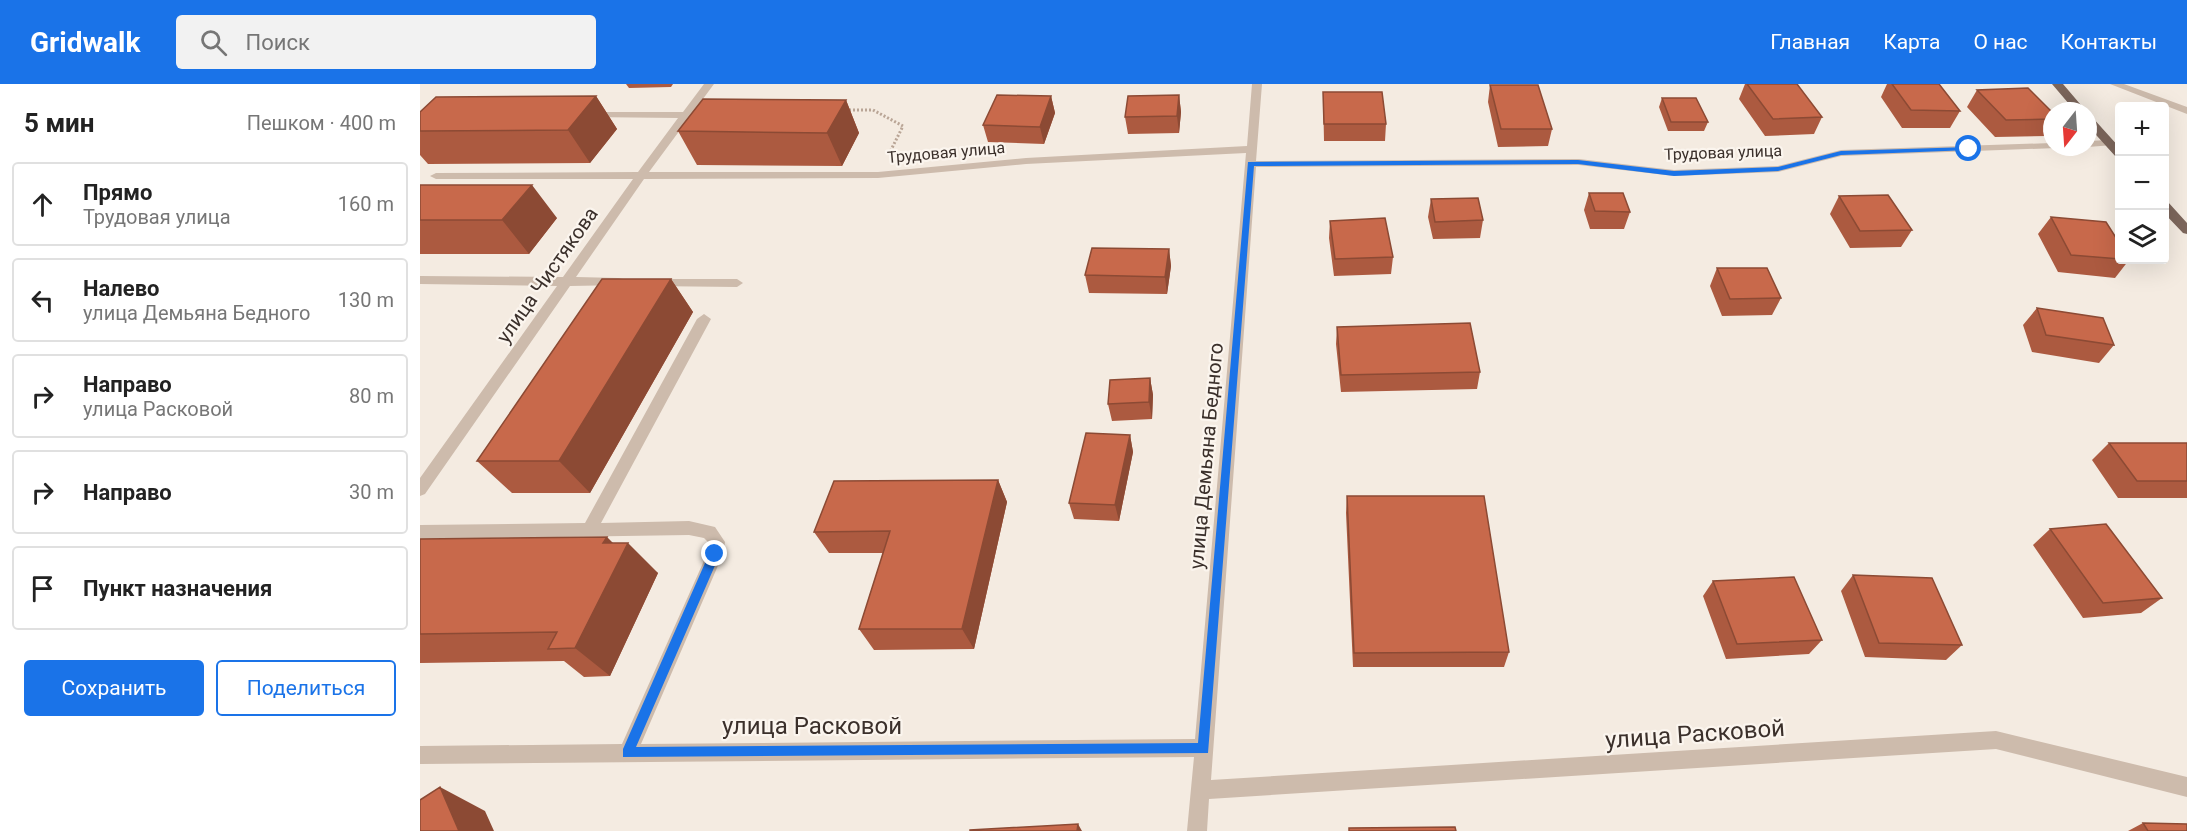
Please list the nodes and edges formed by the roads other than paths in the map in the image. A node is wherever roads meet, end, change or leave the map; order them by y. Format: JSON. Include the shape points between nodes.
{"nodes":[{"id":1,"x":709,"y":84,"type":"edge"},
{"id":2,"x":1257,"y":84,"type":"edge"},
{"id":3,"x":2057,"y":84,"type":"edge"},
{"id":4,"x":2115,"y":84,"type":"edge"},
{"id":5,"x":2073,"y":102,"type":"edge"},
{"id":6,"x":2187,"y":111,"type":"edge"},
{"id":7,"x":580,"y":114,"type":"edge"},
{"id":8,"x":686,"y":115,"type":"junction"},
{"id":9,"x":2097,"y":129,"type":"edge"},
{"id":10,"x":2109,"y":143,"type":"junction"},
{"id":11,"x":2097,"y":144,"type":"edge"},
{"id":12,"x":2043,"y":146,"type":"edge"},
{"id":13,"x":2115,"y":150,"type":"edge"},
{"id":14,"x":1251,"y":156,"type":"junction"},
{"id":15,"x":642,"y":174,"type":"junction"},
{"id":16,"x":436,"y":176,"type":"dead end"},
{"id":17,"x":2169,"y":210,"type":"edge"},
{"id":18,"x":2187,"y":230,"type":"edge"},
{"id":19,"x":420,"y":280,"type":"edge"},
{"id":20,"x":566,"y":282,"type":"junction"},
{"id":21,"x":737,"y":283,"type":"dead end"},
{"id":22,"x":704,"y":319,"type":"dead end"},
{"id":23,"x":420,"y":490,"type":"edge"},
{"id":24,"x":589,"y":530,"type":"junction"},
{"id":25,"x":420,"y":532,"type":"edge"},
{"id":26,"x":1204,"y":748,"type":"junction"},
{"id":27,"x":628,"y":753,"type":"junction"},
{"id":28,"x":420,"y":755,"type":"edge"},
{"id":29,"x":2187,"y":787,"type":"edge"},
{"id":30,"x":1200,"y":790,"type":"junction"},
{"id":31,"x":1197,"y":831,"type":"edge"}],
"edges":[{"from":1,"to":8,"type":"street","name":"улица Чистякова"},
{"from":2,"to":14,"type":"street","name":"улица Демьяна Бедного"},
{"from":3,"to":5,"type":"main road"},
{"from":4,"to":6,"type":"street"},
{"from":7,"to":8,"type":"street"},
{"from":8,"to":15,"type":"street","name":"улица Чистякова"},
{"from":9,"to":10,"type":"main road"},
{"from":10,"to":11,"type":"street"},
{"from":10,"to":13,"type":"main road"},
{"from":12,"to":14,"type":"street","name":"Трудовая улица","via":[[1841,153],[1778,169],[1674,173],[1578,162]]},
{"from":14,"to":15,"type":"street","name":"Трудовая улица","via":[[1026,161],[878,175]]},
{"from":14,"to":26,"type":"street","name":"улица Демьяна Бедного"},
{"from":15,"to":16,"type":"street","name":"Трудовая улица"},
{"from":15,"to":20,"type":"street","name":"улица Чистякова"},
{"from":17,"to":18,"type":"main road"},
{"from":19,"to":20,"type":"street"},
{"from":20,"to":21,"type":"street"},
{"from":20,"to":23,"type":"street","name":"улица Чистякова"},
{"from":22,"to":24,"type":"street"},
{"from":24,"to":25,"type":"street"},
{"from":24,"to":27,"type":"street","via":[[689,528],[709,532],[717,542]]},
{"from":26,"to":27,"type":"street","name":"улица Расковой"},
{"from":26,"to":30,"type":"street","name":"улица Демьяна Бедного"},
{"from":27,"to":28,"type":"street","name":"улица Расковой"},
{"from":29,"to":30,"type":"street","name":"улица Расковой","via":[[1996,740]]},
{"from":30,"to":31,"type":"street","name":"улица Демьяна Бедного"}]}
